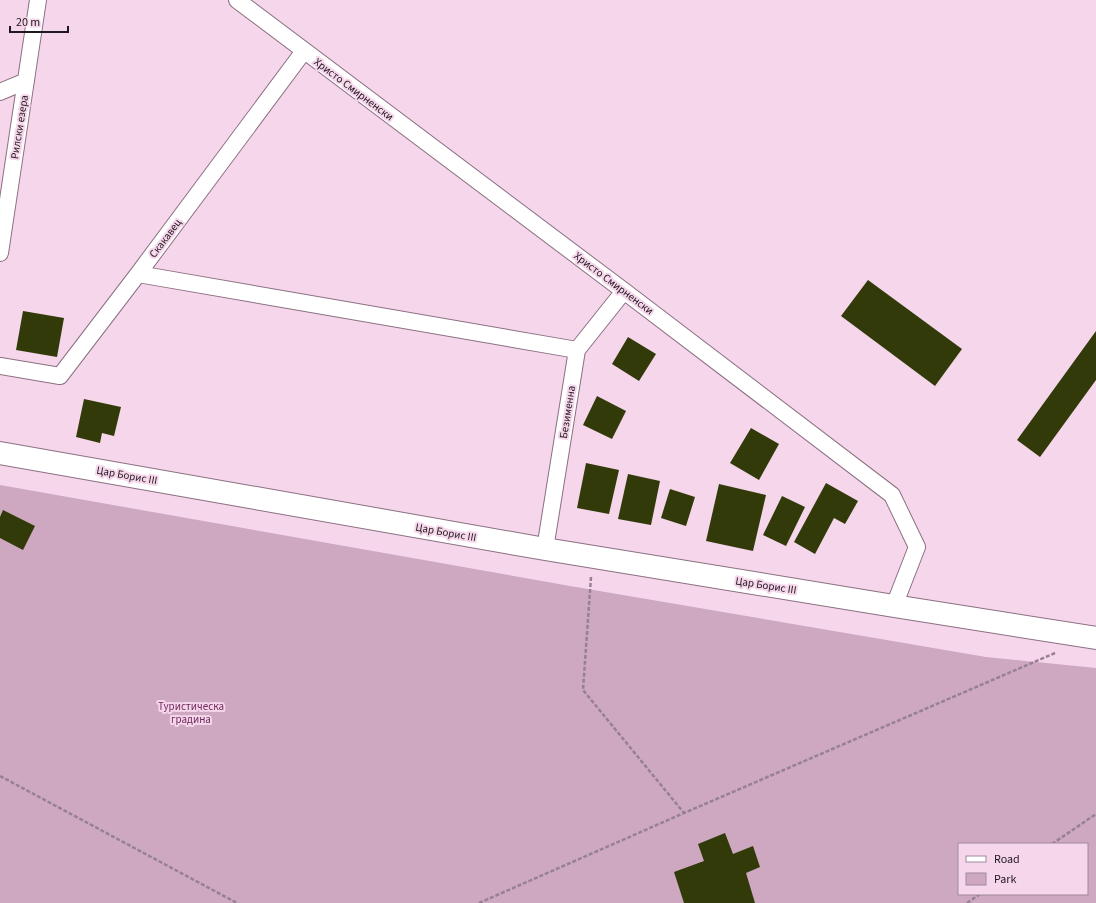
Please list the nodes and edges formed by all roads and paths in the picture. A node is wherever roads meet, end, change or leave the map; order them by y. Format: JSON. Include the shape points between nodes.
{"nodes":[{"id":1,"x":38,"y":0,"type":"edge"},
{"id":2,"x":237,"y":0,"type":"edge"},
{"id":3,"x":304,"y":51,"type":"junction"},
{"id":4,"x":26,"y":81,"type":"junction"},
{"id":5,"x":0,"y":92,"type":"edge"},
{"id":6,"x":0,"y":253,"type":"edge"},
{"id":7,"x":138,"y":274,"type":"junction"},
{"id":8,"x":624,"y":291,"type":"junction"},
{"id":9,"x":576,"y":350,"type":"junction"},
{"id":10,"x":0,"y":366,"type":"edge"},
{"id":11,"x":0,"y":453,"type":"edge"},
{"id":12,"x":544,"y":549,"type":"junction"},
{"id":13,"x":592,"y":557,"type":"junction"},
{"id":14,"x":894,"y":606,"type":"junction"},
{"id":15,"x":1096,"y":638,"type":"edge"},
{"id":16,"x":1062,"y":650,"type":"dead end"},
{"id":17,"x":0,"y":776,"type":"edge"},
{"id":18,"x":684,"y":813,"type":"junction"},
{"id":19,"x":1096,"y":814,"type":"edge"},
{"id":20,"x":1053,"y":843,"type":"edge"},
{"id":21,"x":979,"y":895,"type":"edge"},
{"id":22,"x":238,"y":903,"type":"edge"},
{"id":23,"x":479,"y":903,"type":"edge"},
{"id":24,"x":967,"y":903,"type":"edge"}],
"edges":[{"from":1,"to":4,"type":"street","name":"Рилски езера"},
{"from":2,"to":3,"type":"street","name":"Христо Смирненски"},
{"from":3,"to":7,"type":"street","name":"Скакавец"},
{"from":3,"to":8,"type":"street","name":"Христо Смирненски"},
{"from":4,"to":5,"type":"street"},
{"from":4,"to":6,"type":"street","name":"Рилски езера"},
{"from":7,"to":9,"type":"street"},
{"from":7,"to":10,"type":"street","name":"Скакавец","via":[[60,376]]},
{"from":8,"to":9,"type":"street","name":"Безименна"},
{"from":8,"to":14,"type":"street","name":"Христо Смирненски","via":[[892,496],[917,547]]},
{"from":9,"to":12,"type":"street","name":"Безименна"},
{"from":11,"to":12,"type":"main road","name":"Цар Борис III"},
{"from":12,"to":13,"type":"main road","name":"Цар Борис III"},
{"from":13,"to":14,"type":"main road","name":"Цар Борис III"},
{"from":13,"to":18,"type":"path","via":[[583,690]]},
{"from":14,"to":15,"type":"main road","name":"Цар Борис III"},
{"from":16,"to":18,"type":"path"},
{"from":17,"to":22,"type":"path"},
{"from":18,"to":23,"type":"path"},
{"from":19,"to":20,"type":"path"},
{"from":21,"to":24,"type":"path"}]}
